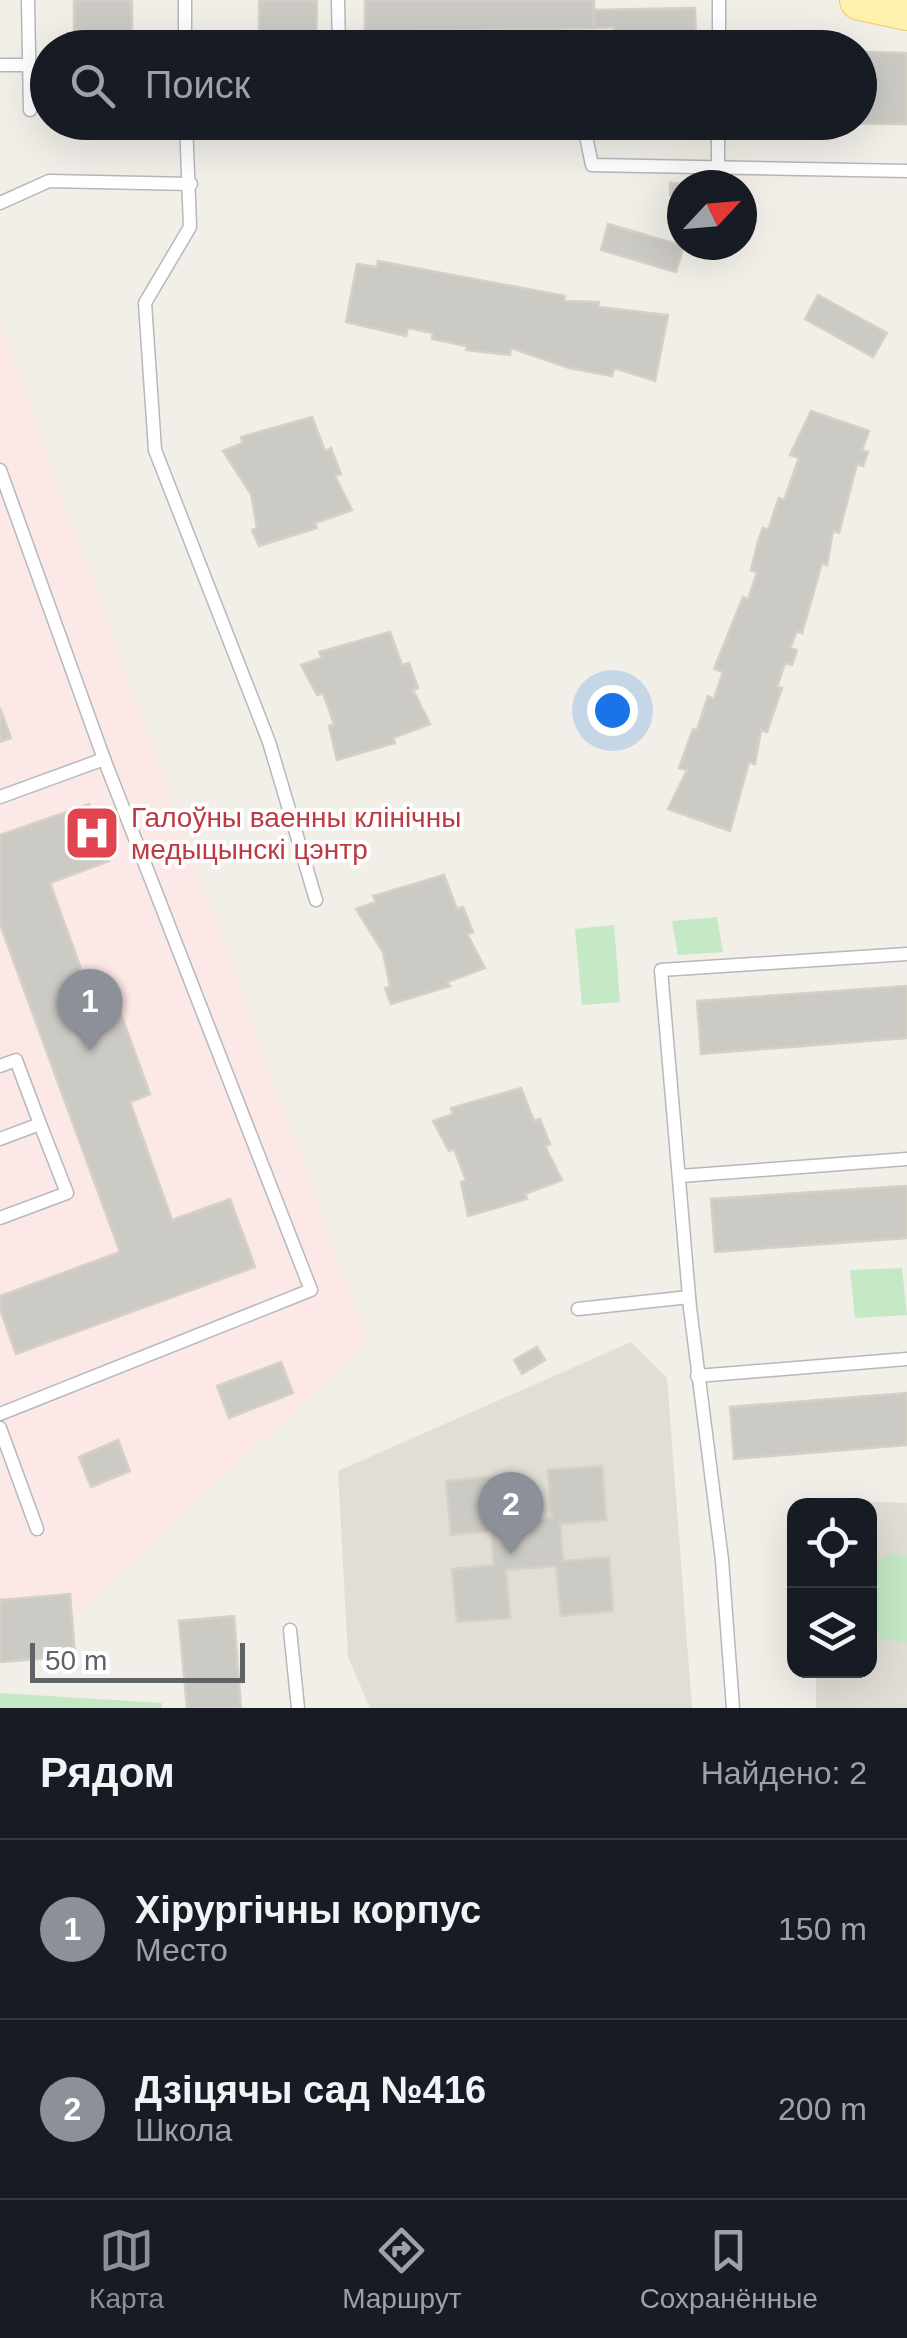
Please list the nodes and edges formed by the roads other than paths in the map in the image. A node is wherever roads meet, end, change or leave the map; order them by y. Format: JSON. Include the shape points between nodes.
{"nodes":[{"id":1,"x":28,"y":0,"type":"edge"},
{"id":2,"x":185,"y":0,"type":"edge"},
{"id":3,"x":338,"y":0,"type":"edge"},
{"id":4,"x":719,"y":0,"type":"edge"},
{"id":5,"x":860,"y":0,"type":"edge"},
{"id":6,"x":907,"y":10,"type":"edge"},
{"id":7,"x":185,"y":30,"type":"edge"},
{"id":8,"x":339,"y":30,"type":"edge"},
{"id":9,"x":719,"y":30,"type":"edge"},
{"id":10,"x":29,"y":64,"type":"junction"},
{"id":11,"x":0,"y":65,"type":"edge"},
{"id":12,"x":30,"y":110,"type":"dead end"},
{"id":13,"x":187,"y":140,"type":"edge"},
{"id":14,"x":587,"y":140,"type":"edge"},
{"id":15,"x":718,"y":140,"type":"edge"},
{"id":16,"x":718,"y":166,"type":"junction"},
{"id":17,"x":907,"y":171,"type":"edge"},
{"id":18,"x":190,"y":184,"type":"junction"},
{"id":19,"x":0,"y":203,"type":"edge"},
{"id":20,"x":0,"y":470,"type":"edge"},
{"id":21,"x":104,"y":760,"type":"junction"},
{"id":22,"x":0,"y":797,"type":"edge"},
{"id":23,"x":316,"y":900,"type":"dead end"},
{"id":24,"x":907,"y":954,"type":"edge"},
{"id":25,"x":0,"y":1066,"type":"edge"},
{"id":26,"x":40,"y":1124,"type":"junction"},
{"id":27,"x":0,"y":1139,"type":"edge"},
{"id":28,"x":907,"y":1159,"type":"edge"},
{"id":29,"x":680,"y":1176,"type":"junction"},
{"id":30,"x":0,"y":1218,"type":"edge"},
{"id":31,"x":689,"y":1297,"type":"junction"},
{"id":32,"x":578,"y":1309,"type":"dead end"},
{"id":33,"x":907,"y":1359,"type":"edge"},
{"id":34,"x":697,"y":1376,"type":"junction"},
{"id":35,"x":0,"y":1414,"type":"edge"},
{"id":36,"x":0,"y":1428,"type":"edge"},
{"id":37,"x":37,"y":1530,"type":"dead end"},
{"id":38,"x":290,"y":1630,"type":"dead end"},
{"id":39,"x":298,"y":1708,"type":"edge"},
{"id":40,"x":733,"y":1708,"type":"edge"}],
"edges":[{"from":1,"to":10,"type":"lane"},
{"from":2,"to":7,"type":"lane"},
{"from":3,"to":8,"type":"lane"},
{"from":4,"to":9,"type":"lane"},
{"from":5,"to":6,"type":"main road"},
{"from":10,"to":11,"type":"lane"},
{"from":10,"to":12,"type":"lane"},
{"from":13,"to":18,"type":"lane"},
{"from":14,"to":16,"type":"lane","via":[[592,164]]},
{"from":15,"to":16,"type":"lane"},
{"from":16,"to":17,"type":"lane"},
{"from":18,"to":19,"type":"lane","via":[[48,181]]},
{"from":18,"to":23,"type":"lane","via":[[190,227],[145,303],[156,450],[268,742]]},
{"from":20,"to":21,"type":"lane"},
{"from":21,"to":22,"type":"lane"},
{"from":21,"to":35,"type":"lane","via":[[311,1290]]},
{"from":24,"to":29,"type":"lane","via":[[661,970]]},
{"from":25,"to":26,"type":"lane","via":[[16,1060]]},
{"from":26,"to":27,"type":"lane"},
{"from":26,"to":30,"type":"lane","via":[[67,1193]]},
{"from":28,"to":29,"type":"lane"},
{"from":29,"to":31,"type":"lane"},
{"from":31,"to":32,"type":"lane"},
{"from":31,"to":34,"type":"lane"},
{"from":33,"to":34,"type":"lane"},
{"from":34,"to":40,"type":"lane","via":[[722,1560]]},
{"from":36,"to":37,"type":"lane"},
{"from":38,"to":39,"type":"lane"}]}
